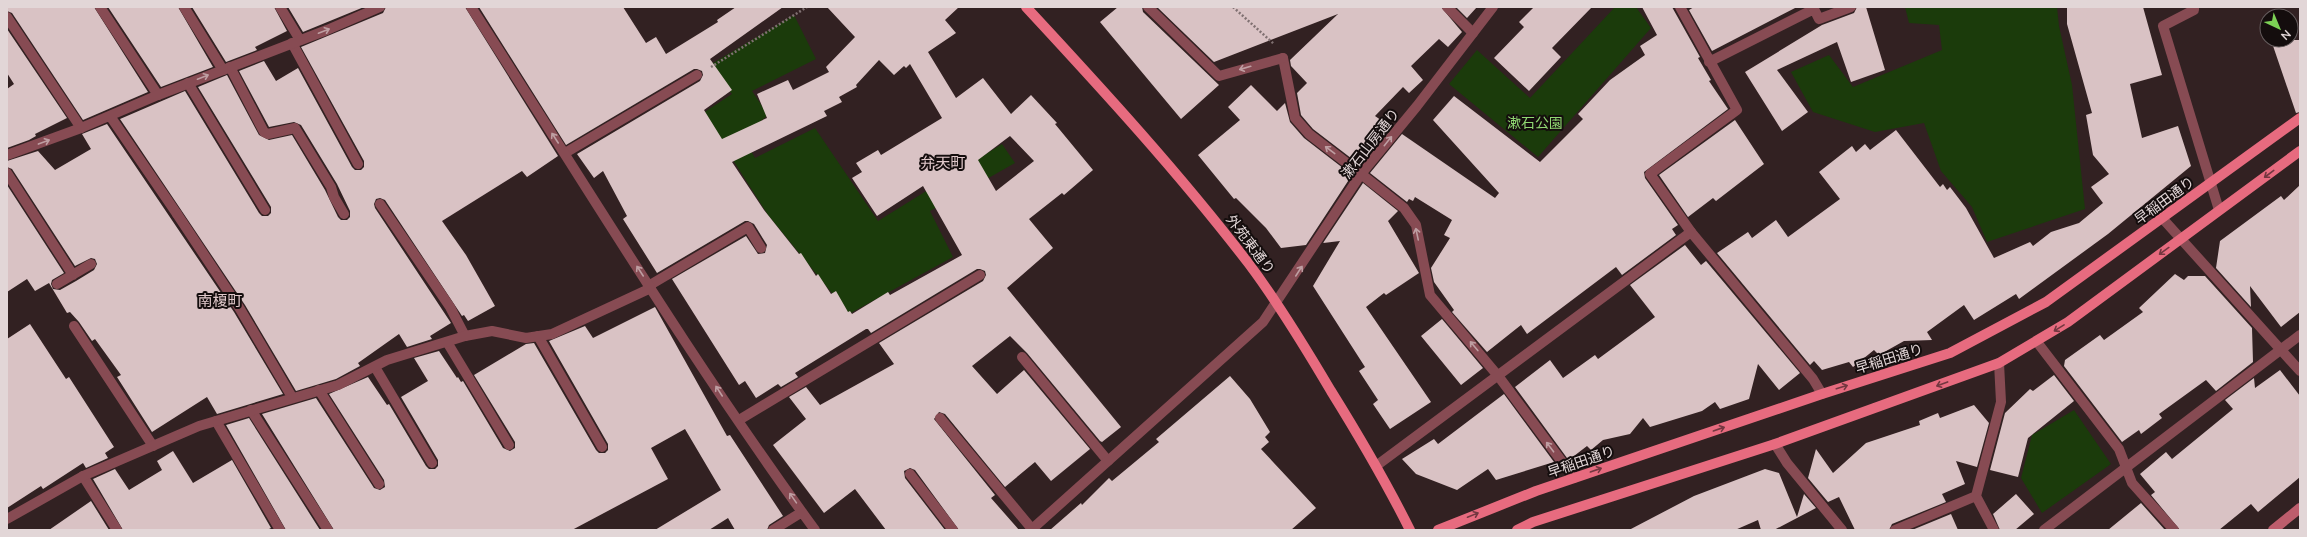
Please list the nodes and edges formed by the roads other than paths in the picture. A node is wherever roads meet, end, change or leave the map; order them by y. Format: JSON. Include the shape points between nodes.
{"nodes":[{"id":1,"x":100,"y":7,"type":"edge"},
{"id":2,"x":184,"y":7,"type":"edge"},
{"id":3,"x":280,"y":7,"type":"edge"},
{"id":4,"x":380,"y":7,"type":"edge"},
{"id":5,"x":471,"y":7,"type":"edge"},
{"id":6,"x":1026,"y":7,"type":"edge"},
{"id":7,"x":1148,"y":7,"type":"edge"},
{"id":8,"x":1447,"y":7,"type":"edge"},
{"id":9,"x":1493,"y":7,"type":"edge"},
{"id":10,"x":1680,"y":7,"type":"edge"},
{"id":11,"x":1851,"y":7,"type":"edge"},
{"id":12,"x":2194,"y":7,"type":"edge"},
{"id":13,"x":7,"y":17,"type":"edge"},
{"id":14,"x":1473,"y":33,"type":"junction"},
{"id":15,"x":296,"y":41,"type":"junction"},
{"id":16,"x":1709,"y":62,"type":"junction"},
{"id":17,"x":227,"y":68,"type":"junction"},
{"id":18,"x":697,"y":75,"type":"road end"},
{"id":19,"x":188,"y":83,"type":"junction"},
{"id":20,"x":158,"y":95,"type":"junction"},
{"id":21,"x":110,"y":116,"type":"junction"},
{"id":22,"x":2300,"y":118,"type":"edge"},
{"id":23,"x":81,"y":128,"type":"junction"},
{"id":24,"x":2300,"y":151,"type":"edge"},
{"id":25,"x":565,"y":154,"type":"junction"},
{"id":26,"x":7,"y":155,"type":"edge"},
{"id":27,"x":358,"y":164,"type":"dead end"},
{"id":28,"x":7,"y":172,"type":"edge"},
{"id":29,"x":1361,"y":174,"type":"junction"},
{"id":30,"x":2211,"y":184,"type":"junction"},
{"id":31,"x":380,"y":204,"type":"dead end"},
{"id":32,"x":265,"y":210,"type":"dead end"},
{"id":33,"x":2219,"y":210,"type":"junction"},
{"id":34,"x":344,"y":214,"type":"dead end"},
{"id":35,"x":2163,"y":219,"type":"junction"},
{"id":36,"x":1691,"y":232,"type":"junction"},
{"id":37,"x":2180,"y":240,"type":"junction"},
{"id":38,"x":761,"y":248,"type":"dead end"},
{"id":39,"x":92,"y":264,"type":"dead end"},
{"id":40,"x":73,"y":275,"type":"junction"},
{"id":41,"x":980,"y":275,"type":"dead end"},
{"id":42,"x":57,"y":284,"type":"dead end"},
{"id":43,"x":651,"y":287,"type":"junction"},
{"id":44,"x":1277,"y":303,"type":"junction"},
{"id":45,"x":74,"y":326,"type":"dead end"},
{"id":46,"x":2300,"y":335,"type":"edge"},
{"id":47,"x":465,"y":336,"type":"junction"},
{"id":48,"x":538,"y":336,"type":"junction"},
{"id":49,"x":447,"y":342,"type":"junction"},
{"id":50,"x":2037,"y":342,"type":"junction"},
{"id":51,"x":2282,"y":348,"type":"junction"},
{"id":52,"x":1022,"y":357,"type":"dead end"},
{"id":53,"x":2000,"y":363,"type":"junction"},
{"id":54,"x":375,"y":367,"type":"junction"},
{"id":55,"x":2300,"y":371,"type":"edge"},
{"id":56,"x":1499,"y":377,"type":"junction"},
{"id":57,"x":319,"y":390,"type":"junction"},
{"id":58,"x":1822,"y":394,"type":"junction"},
{"id":59,"x":292,"y":397,"type":"junction"},
{"id":60,"x":251,"y":410,"type":"junction"},
{"id":61,"x":940,"y":418,"type":"dead end"},
{"id":62,"x":739,"y":420,"type":"junction"},
{"id":63,"x":216,"y":421,"type":"junction"},
{"id":64,"x":1775,"y":444,"type":"junction"},
{"id":65,"x":509,"y":445,"type":"dead end"},
{"id":66,"x":153,"y":446,"type":"junction"},
{"id":67,"x":602,"y":447,"type":"dead end"},
{"id":68,"x":1108,"y":461,"type":"junction"},
{"id":69,"x":432,"y":463,"type":"dead end"},
{"id":70,"x":1376,"y":466,"type":"junction"},
{"id":71,"x":2126,"y":468,"type":"junction"},
{"id":72,"x":910,"y":474,"type":"dead end"},
{"id":73,"x":82,"y":476,"type":"junction"},
{"id":74,"x":1574,"y":478,"type":"junction"},
{"id":75,"x":379,"y":484,"type":"dead end"},
{"id":76,"x":1976,"y":496,"type":"junction"},
{"id":77,"x":2300,"y":508,"type":"edge"},
{"id":78,"x":802,"y":512,"type":"junction"},
{"id":79,"x":7,"y":519,"type":"edge"},
{"id":80,"x":118,"y":530,"type":"edge"},
{"id":81,"x":280,"y":530,"type":"edge"},
{"id":82,"x":328,"y":530,"type":"edge"},
{"id":83,"x":773,"y":530,"type":"edge"},
{"id":84,"x":815,"y":530,"type":"edge"},
{"id":85,"x":953,"y":530,"type":"edge"},
{"id":86,"x":1032,"y":530,"type":"edge"},
{"id":87,"x":1410,"y":530,"type":"edge"},
{"id":88,"x":1438,"y":530,"type":"edge"},
{"id":89,"x":1517,"y":530,"type":"edge"},
{"id":90,"x":1842,"y":530,"type":"edge"},
{"id":91,"x":1895,"y":530,"type":"edge"},
{"id":92,"x":1994,"y":530,"type":"edge"},
{"id":93,"x":2044,"y":530,"type":"edge"},
{"id":94,"x":2174,"y":530,"type":"edge"},
{"id":95,"x":2273,"y":530,"type":"edge"}],
"edges":[{"from":1,"to":20,"type":"street"},
{"from":2,"to":17,"type":"street"},
{"from":3,"to":15,"type":"street"},
{"from":15,"to":4,"type":"street","one_way":true},
{"from":25,"to":5,"type":"street","one_way":true},
{"from":6,"to":44,"type":"main road","name":"外苑東通り","via":[[1209,213]]},
{"from":29,"to":7,"type":"street","one_way":true,"via":[[1309,134],[1295,118],[1283,58],[1219,76]]},
{"from":8,"to":14,"type":"street"},
{"from":9,"to":14,"type":"street","name":"漱石山房通り"},
{"from":10,"to":16,"type":"street"},
{"from":11,"to":16,"type":"street","via":[[1819,20],[1814,9]]},
{"from":12,"to":30,"type":"street","via":[[2194,10],[2163,26]]},
{"from":13,"to":23,"type":"street"},
{"from":29,"to":14,"type":"street","name":"漱石山房通り","one_way":true},
{"from":15,"to":17,"type":"street"},
{"from":15,"to":27,"type":"street"},
{"from":16,"to":36,"type":"street","via":[[1737,110],[1650,174]]},
{"from":19,"to":17,"type":"street","one_way":true},
{"from":17,"to":34,"type":"street","via":[[264,132],[268,134],[295,128],[331,187]]},
{"from":18,"to":25,"type":"street"},
{"from":19,"to":20,"type":"street"},
{"from":19,"to":32,"type":"street"},
{"from":20,"to":21,"type":"street"},
{"from":21,"to":23,"type":"street"},
{"from":21,"to":59,"type":"street","via":[[240,309]]},
{"from":22,"to":30,"type":"main road","name":"早稲田通り"},
{"from":26,"to":23,"type":"street","one_way":true},
{"from":24,"to":33,"type":"main road","one_way":true},
{"from":43,"to":25,"type":"street","one_way":true},
{"from":28,"to":40,"type":"street"},
{"from":44,"to":29,"type":"street","name":"漱石山房通り","one_way":true},
{"from":56,"to":29,"type":"street","one_way":true,"via":[[1430,295],[1416,225],[1404,208]]},
{"from":30,"to":33,"type":"street"},
{"from":30,"to":35,"type":"main road","name":"早稲田通り"},
{"from":31,"to":47,"type":"street","via":[[450,307]]},
{"from":33,"to":37,"type":"main road"},
{"from":35,"to":37,"type":"street"},
{"from":58,"to":35,"type":"main road","name":"早稲田通り","one_way":true,"via":[[1957,349],[2046,302]]},
{"from":36,"to":56,"type":"street"},
{"from":36,"to":58,"type":"street","via":[[1813,379]]},
{"from":37,"to":50,"type":"main road","one_way":true},
{"from":37,"to":51,"type":"street"},
{"from":38,"to":43,"type":"street","via":[[748,226]]},
{"from":39,"to":40,"type":"street"},
{"from":40,"to":42,"type":"street"},
{"from":41,"to":62,"type":"street"},
{"from":43,"to":48,"type":"street","via":[[552,334]]},
{"from":62,"to":43,"type":"street","one_way":true},
{"from":44,"to":68,"type":"street","name":"漱石山房通り","via":[[1263,322]]},
{"from":44,"to":70,"type":"main road","name":"外苑東通り"},
{"from":45,"to":66,"type":"street"},
{"from":46,"to":51,"type":"street"},
{"from":47,"to":48,"type":"street","via":[[492,331],[526,338]]},
{"from":47,"to":49,"type":"street"},
{"from":48,"to":67,"type":"street"},
{"from":49,"to":54,"type":"street","via":[[387,360]]},
{"from":49,"to":65,"type":"street"},
{"from":50,"to":53,"type":"main road"},
{"from":50,"to":71,"type":"street","via":[[2119,449]]},
{"from":51,"to":55,"type":"street"},
{"from":51,"to":71,"type":"street"},
{"from":52,"to":68,"type":"street"},
{"from":53,"to":64,"type":"main road","one_way":true},
{"from":53,"to":76,"type":"street","via":[[2001,402]]},
{"from":54,"to":57,"type":"street","via":[[338,385]]},
{"from":54,"to":69,"type":"street"},
{"from":56,"to":70,"type":"street"},
{"from":74,"to":56,"type":"street","one_way":true},
{"from":57,"to":59,"type":"street"},
{"from":57,"to":75,"type":"street"},
{"from":74,"to":58,"type":"main road","name":"早稲田通り","one_way":true},
{"from":59,"to":60,"type":"street"},
{"from":60,"to":63,"type":"street"},
{"from":60,"to":82,"type":"street"},
{"from":61,"to":86,"type":"street"},
{"from":78,"to":62,"type":"street","one_way":true},
{"from":63,"to":66,"type":"street"},
{"from":63,"to":81,"type":"street"},
{"from":64,"to":89,"type":"main road","via":[[1533,522]]},
{"from":64,"to":90,"type":"street","via":[[1787,463]]},
{"from":66,"to":73,"type":"street"},
{"from":68,"to":86,"type":"street","name":"漱石山房通り"},
{"from":70,"to":87,"type":"main road","name":"外苑東通り"},
{"from":71,"to":93,"type":"street"},
{"from":71,"to":94,"type":"street","via":[[2132,483]]},
{"from":72,"to":85,"type":"street"},
{"from":73,"to":79,"type":"street"},
{"from":73,"to":80,"type":"street"},
{"from":88,"to":74,"type":"main road","name":"早稲田通り","one_way":true,"via":[[1486,509]]},
{"from":76,"to":91,"type":"street"},
{"from":76,"to":92,"type":"street"},
{"from":77,"to":95,"type":"street"},
{"from":78,"to":83,"type":"street"},
{"from":78,"to":84,"type":"street"}]}
